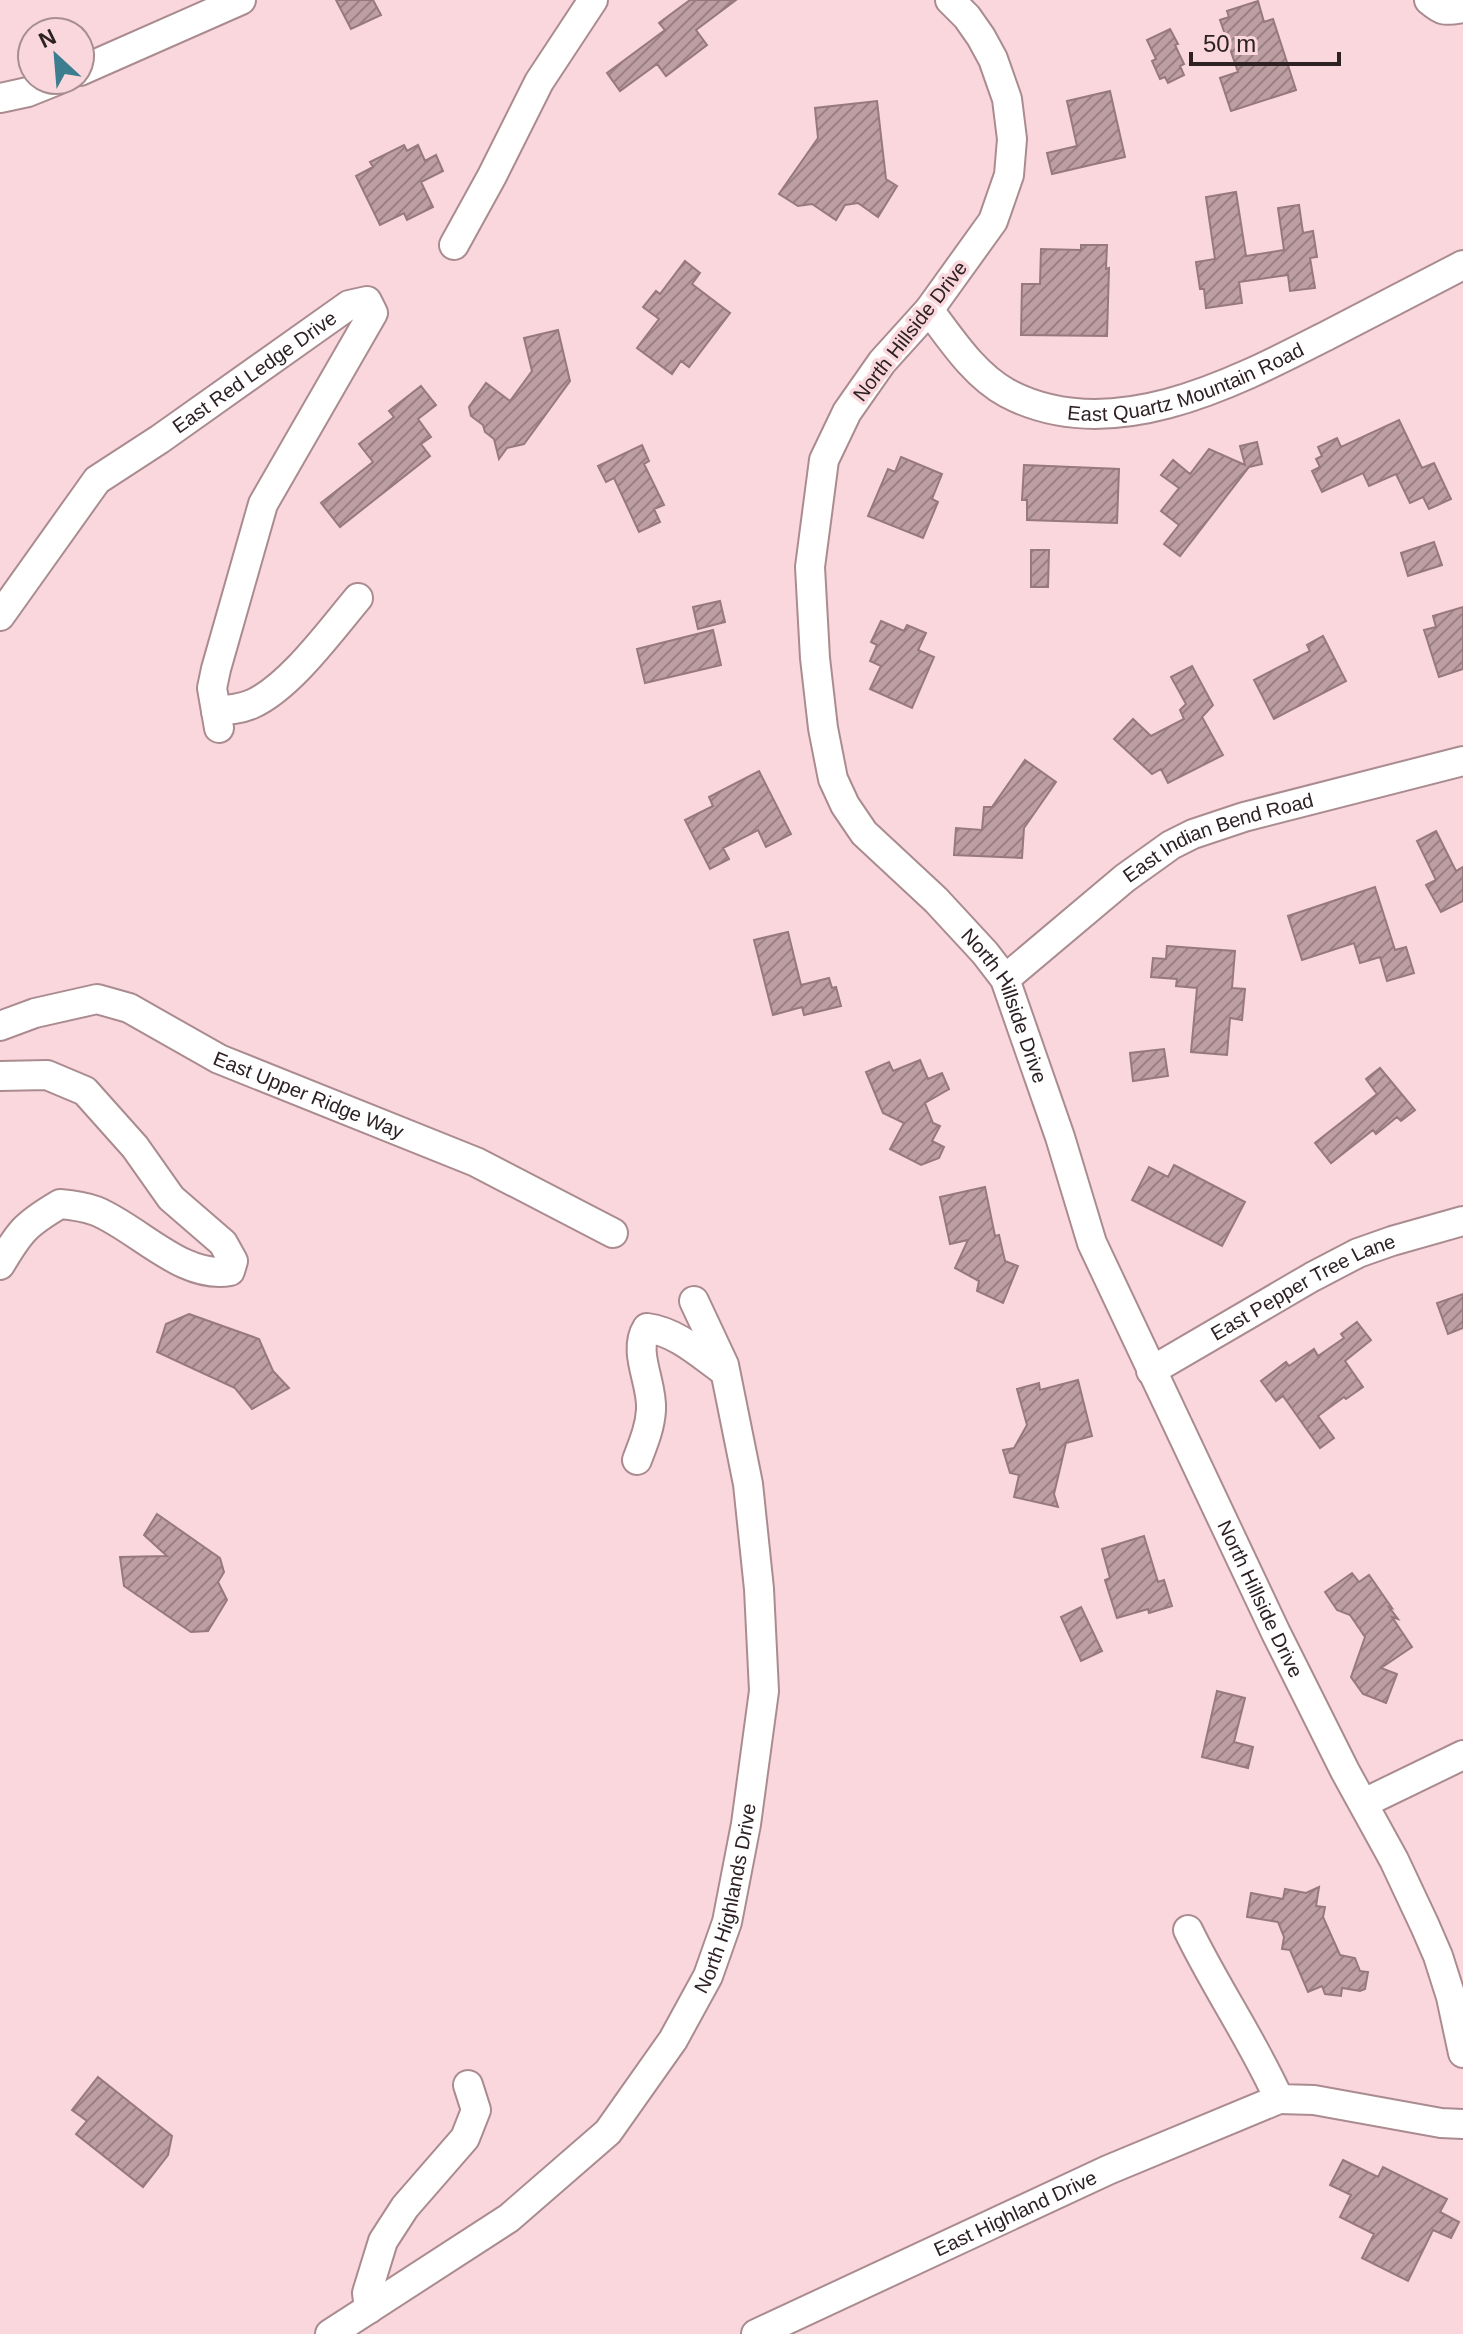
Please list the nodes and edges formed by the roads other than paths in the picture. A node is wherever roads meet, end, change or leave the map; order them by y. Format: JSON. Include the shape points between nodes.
{"nodes":[{"id":1,"x":241,"y":0,"type":"edge"},
{"id":2,"x":593,"y":0,"type":"edge"},
{"id":3,"x":950,"y":0,"type":"edge"},
{"id":4,"x":1429,"y":0,"type":"edge"},
{"id":5,"x":1463,"y":8,"type":"edge"},
{"id":6,"x":96,"y":64,"type":"edge"},
{"id":7,"x":454,"y":245,"type":"dead end"},
{"id":8,"x":1463,"y":265,"type":"edge"},
{"id":9,"x":929,"y":310,"type":"junction"},
{"id":10,"x":358,"y":598,"type":"dead end"},
{"id":11,"x":0,"y":616,"type":"edge"},
{"id":12,"x":1463,"y":761,"type":"edge"},
{"id":13,"x":1005,"y":979,"type":"junction"},
{"id":14,"x":0,"y":1026,"type":"edge"},
{"id":15,"x":0,"y":1076,"type":"edge"},
{"id":16,"x":1463,"y":1221,"type":"edge"},
{"id":17,"x":613,"y":1233,"type":"dead end"},
{"id":18,"x":0,"y":1265,"type":"edge"},
{"id":19,"x":694,"y":1301,"type":"dead end"},
{"id":20,"x":725,"y":1371,"type":"junction"},
{"id":21,"x":1151,"y":1371,"type":"junction"},
{"id":22,"x":637,"y":1460,"type":"dead end"},
{"id":23,"x":1463,"y":1755,"type":"edge"},
{"id":24,"x":1364,"y":1803,"type":"junction"},
{"id":25,"x":1188,"y":1930,"type":"dead end"},
{"id":26,"x":1463,"y":2053,"type":"edge"},
{"id":27,"x":468,"y":2085,"type":"dead end"},
{"id":28,"x":1279,"y":2099,"type":"junction"},
{"id":29,"x":1463,"y":2124,"type":"edge"},
{"id":30,"x":369,"y":2309,"type":"junction"},
{"id":31,"x":330,"y":2334,"type":"edge"},
{"id":32,"x":756,"y":2334,"type":"edge"}],
"edges":[{"from":1,"to":6,"type":"street"},
{"from":2,"to":7,"type":"street","via":[[539,82]]},
{"from":3,"to":9,"type":"street","name":"North Hillside Drive","via":[[993,59],[1007,99],[1012,139],[1009,175],[993,221]]},
{"from":4,"to":5,"type":"street","via":[[1441,10]]},
{"from":8,"to":9,"type":"street","name":"East Quartz Mountain Road","via":[[1234,382],[1147,408],[1102,415],[1040,407],[1005,392],[981,374]]},
{"from":9,"to":13,"type":"street","name":"North Hillside Drive","via":[[847,412],[824,460],[810,567],[815,658],[833,779],[845,805],[875,845],[936,900]]},
{"from":10,"to":11,"type":"street","name":"East Red Ledge Drive","via":[[303,663],[267,695],[217,719],[212,688],[216,669],[263,504],[373,313],[367,301],[349,305],[97,480]]},
{"from":12,"to":13,"type":"street","name":"East Indian Bend Road","via":[[1193,834],[1125,878]]},
{"from":13,"to":21,"type":"street","name":"North Hillside Drive","via":[[1089,1235]]},
{"from":14,"to":17,"type":"street","name":"East Upper Ridge Way","via":[[97,999],[129,1008],[219,1059],[476,1162]]},
{"from":15,"to":18,"type":"street","via":[[47,1075],[85,1091],[171,1198],[223,1243],[233,1261],[230,1271],[218,1274],[193,1266],[97,1211],[60,1204],[17,1235]]},
{"from":16,"to":21,"type":"street","name":"East Pepper Tree Lane","via":[[1358,1253]]},
{"from":19,"to":20,"type":"street","name":"North Highlands Drive"},
{"from":20,"to":22,"type":"street","via":[[683,1341],[647,1328],[642,1350],[651,1410]]},
{"from":20,"to":30,"type":"street","name":"North Highlands Drive","via":[[748,1484],[764,1691],[727,1922],[708,1976],[673,2040],[608,2132],[509,2218]]},
{"from":21,"to":24,"type":"street","name":"North Hillside Drive"},
{"from":23,"to":24,"type":"street"},
{"from":24,"to":26,"type":"street","name":"North Hillside Drive","via":[[1438,1956]]},
{"from":25,"to":28,"type":"street"},
{"from":27,"to":30,"type":"street","via":[[476,2110],[465,2138],[383,2241],[367,2293]]},
{"from":28,"to":29,"type":"street"},
{"from":28,"to":32,"type":"street","name":"East Highland Drive","via":[[1108,2170]]},
{"from":30,"to":31,"type":"street","name":"North Highlands Drive"}]}
